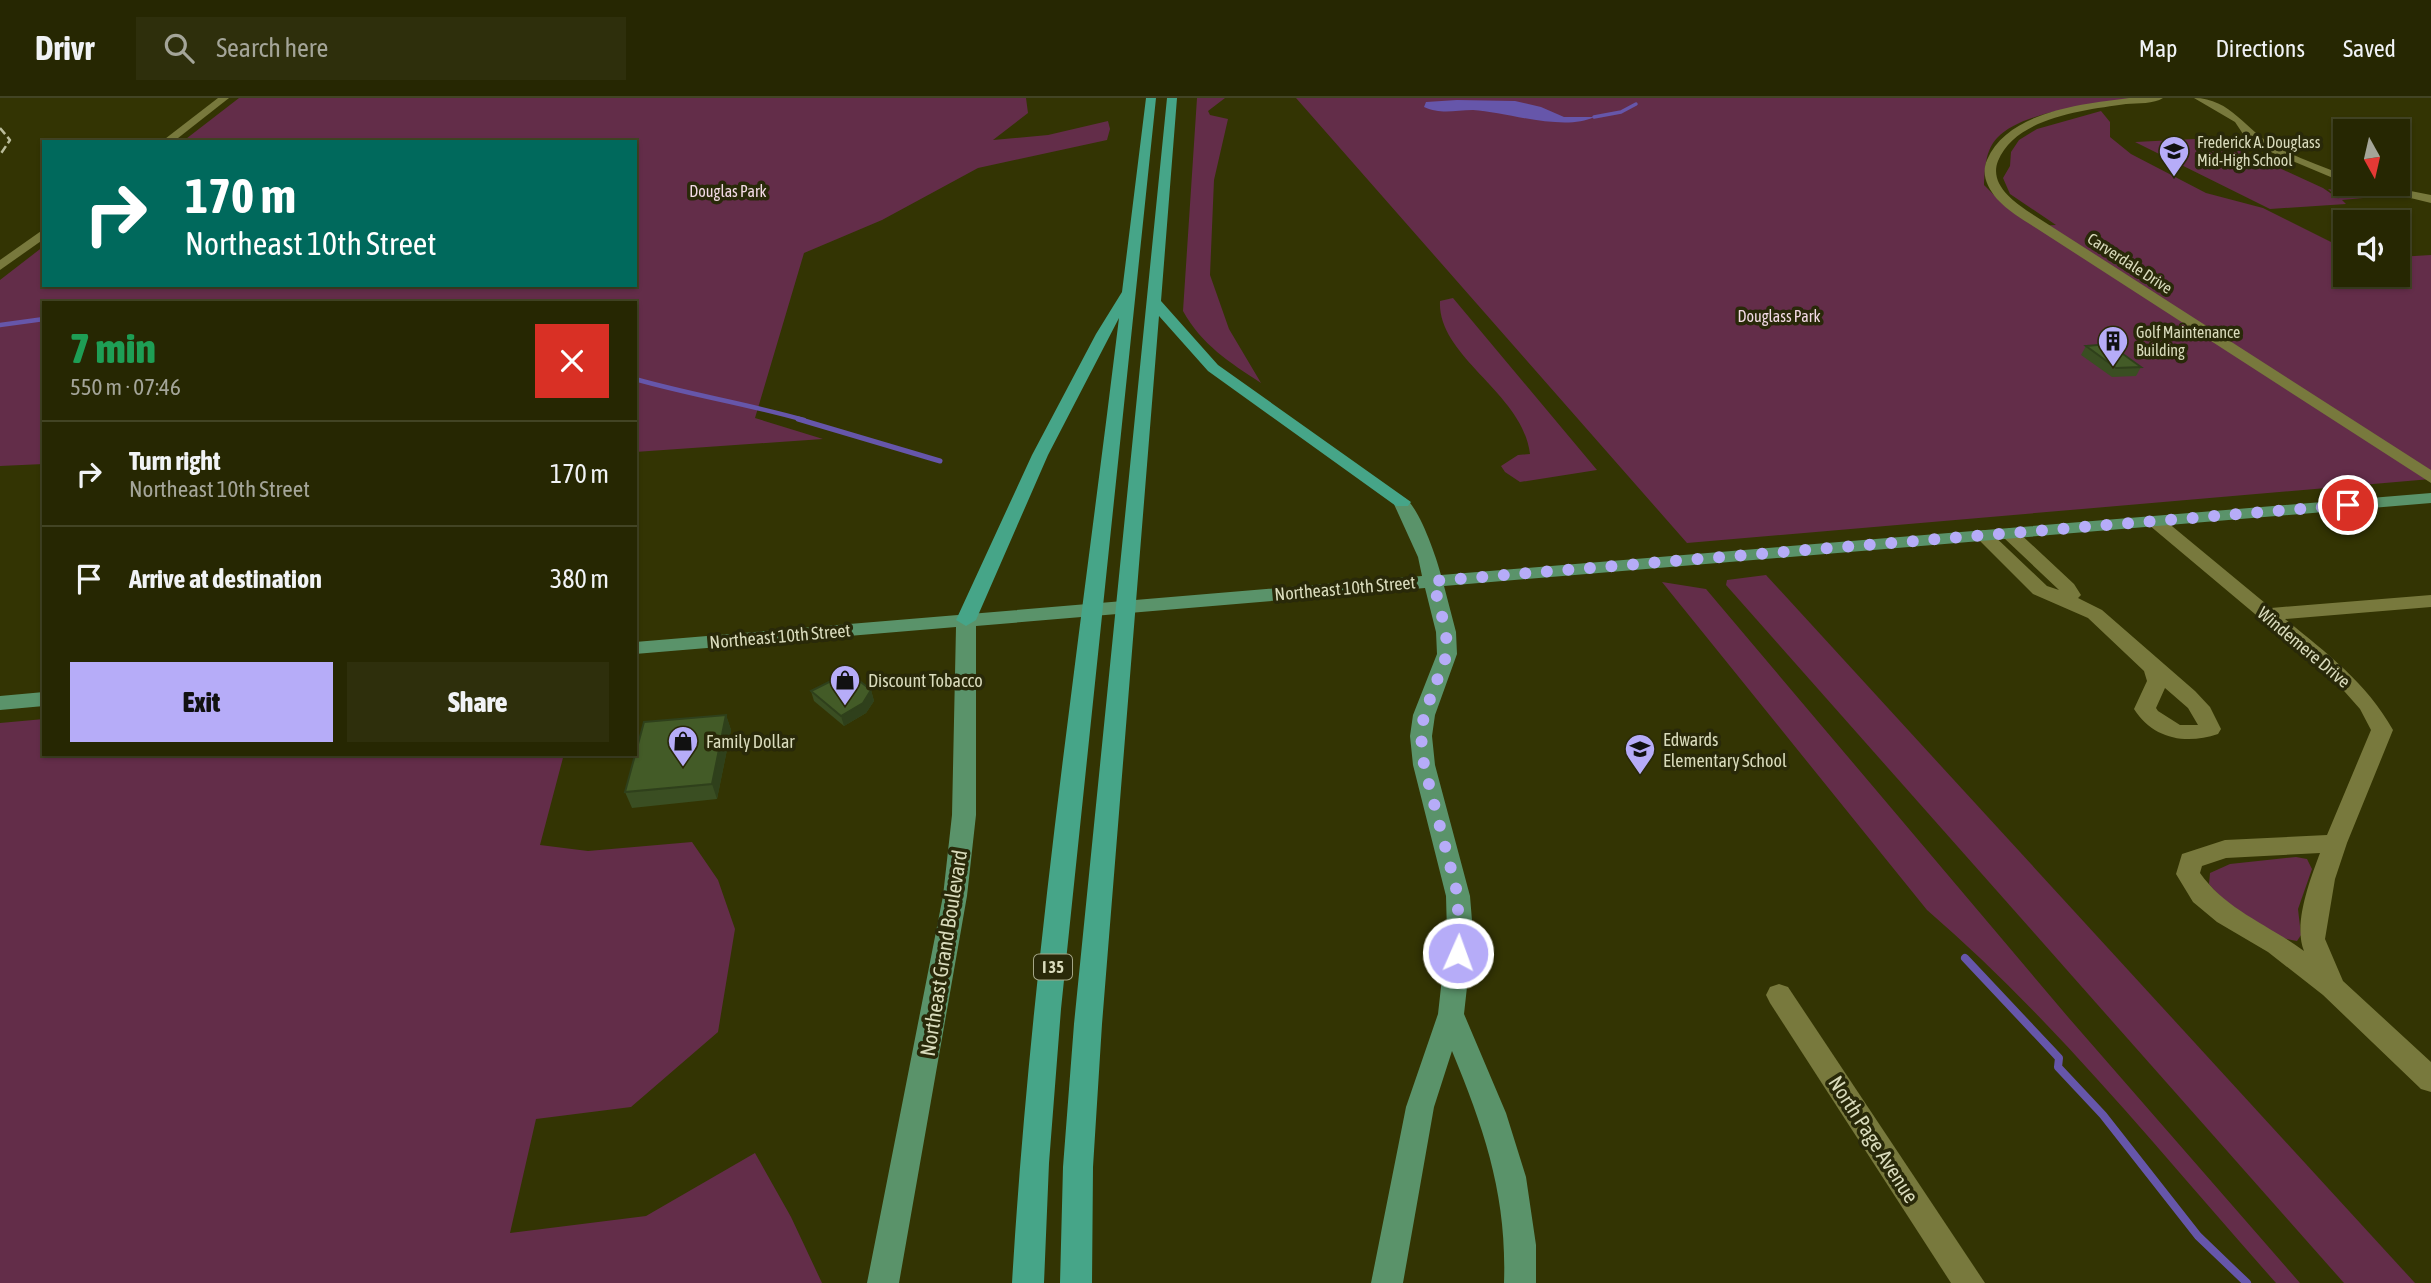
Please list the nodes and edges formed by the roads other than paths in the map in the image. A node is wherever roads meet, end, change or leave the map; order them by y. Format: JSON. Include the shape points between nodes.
{"nodes":[{"id":1,"x":224,"y":98,"type":"edge"},
{"id":2,"x":1151,"y":98,"type":"edge"},
{"id":3,"x":2158,"y":98,"type":"edge"},
{"id":4,"x":2199,"y":98,"type":"edge"},
{"id":5,"x":1174,"y":102,"type":"edge"},
{"id":6,"x":169,"y":140,"type":"edge"},
{"id":7,"x":2333,"y":175,"type":"edge"},
{"id":8,"x":2410,"y":195,"type":"edge"},
{"id":9,"x":2431,"y":199,"type":"edge"},
{"id":10,"x":42,"y":234,"type":"edge"},
{"id":11,"x":0,"y":266,"type":"edge"},
{"id":12,"x":1129,"y":288,"type":"junction"},
{"id":13,"x":1154,"y":302,"type":"junction"},
{"id":14,"x":2431,"y":478,"type":"edge"},
{"id":15,"x":2431,"y":498,"type":"edge"},
{"id":16,"x":1402,"y":502,"type":"joint"},
{"id":17,"x":2155,"y":521,"type":"junction"},
{"id":18,"x":2009,"y":533,"type":"junction"},
{"id":19,"x":1983,"y":535,"type":"junction"},
{"id":20,"x":1433,"y":581,"type":"junction"},
{"id":21,"x":2066,"y":600,"type":"junction"},
{"id":22,"x":2431,"y":601,"type":"edge"},
{"id":23,"x":2266,"y":614,"type":"junction"},
{"id":24,"x":966,"y":620,"type":"junction"},
{"id":25,"x":637,"y":648,"type":"edge"},
{"id":26,"x":2154,"y":669,"type":"dead end"},
{"id":27,"x":42,"y":699,"type":"edge"},
{"id":28,"x":0,"y":703,"type":"edge"},
{"id":29,"x":2335,"y":843,"type":"junction"},
{"id":30,"x":2332,"y":987,"type":"junction"},
{"id":31,"x":1779,"y":995,"type":"dead end"},
{"id":32,"x":1451,"y":1014,"type":"junction"},
{"id":33,"x":2431,"y":1080,"type":"edge"},
{"id":34,"x":883,"y":1283,"type":"edge"},
{"id":35,"x":1028,"y":1283,"type":"edge"},
{"id":36,"x":1076,"y":1283,"type":"edge"},
{"id":37,"x":1387,"y":1283,"type":"edge"},
{"id":38,"x":1520,"y":1283,"type":"edge"},
{"id":39,"x":1968,"y":1283,"type":"edge"}],
"edges":[{"from":1,"to":6,"type":"street"},
{"from":2,"to":12,"type":"highway","number":"I 35"},
{"from":3,"to":14,"type":"street","name":"Carverdale Drive","via":[[2111,103],[2017,131],[1999,145],[1992,159],[1989,174],[1994,186],[2040,225]]},
{"from":4,"to":7,"type":"street","via":[[2239,120],[2270,148]]},
{"from":5,"to":13,"type":"highway","number":"I 35"},
{"from":8,"to":9,"type":"street"},
{"from":10,"to":11,"type":"street"},
{"from":12,"to":24,"type":"highway","via":[[1092,352],[998,542]]},
{"from":12,"to":35,"type":"highway","number":"I 35","via":[[1046,1035]]},
{"from":13,"to":16,"type":"highway","via":[[1213,368]]},
{"from":13,"to":36,"type":"highway","number":"I 35","via":[[1088,1024]]},
{"from":15,"to":17,"type":"main road","name":"Northeast 10th Street"},
{"from":16,"to":20,"type":"main road"},
{"from":17,"to":18,"type":"main road","name":"Northeast 10th Street"},
{"from":17,"to":23,"type":"street","name":"Windemere Drive"},
{"from":18,"to":19,"type":"main road","name":"Northeast 10th Street"},
{"from":18,"to":21,"type":"street","via":[[2067,588],[2071,595]]},
{"from":19,"to":20,"type":"main road","name":"Northeast 10th Street"},
{"from":19,"to":21,"type":"street","via":[[2040,590]]},
{"from":20,"to":24,"type":"main road","name":"Northeast 10th Street"},
{"from":20,"to":32,"type":"main road","via":[[1447,654],[1421,736],[1424,765],[1458,896],[1460,933]]},
{"from":21,"to":26,"type":"street","via":[[2095,614]]},
{"from":22,"to":23,"type":"street"},
{"from":23,"to":29,"type":"street","name":"Windemere Drive","via":[[2344,678],[2382,730]]},
{"from":24,"to":25,"type":"main road","name":"Northeast 10th Street"},
{"from":24,"to":34,"type":"main road","name":"Northeast Grand Boulevard","via":[[964,815],[955,896]]},
{"from":27,"to":28,"type":"main road"},
{"from":29,"to":30,"type":"street","name":"Windemere Drive","via":[[2312,939]]},
{"from":29,"to":30,"type":"street","name":"Windemere Drive","via":[[2225,849],[2191,860],[2188,874],[2202,895],[2226,915],[2277,945]]},
{"from":30,"to":33,"type":"street","name":"Windemere Drive"},
{"from":31,"to":39,"type":"street","name":"North Page Avenue"},
{"from":32,"to":37,"type":"main road","via":[[1420,1107]]},
{"from":32,"to":38,"type":"main road","via":[[1506,1149],[1518,1196],[1523,1247]]}]}
